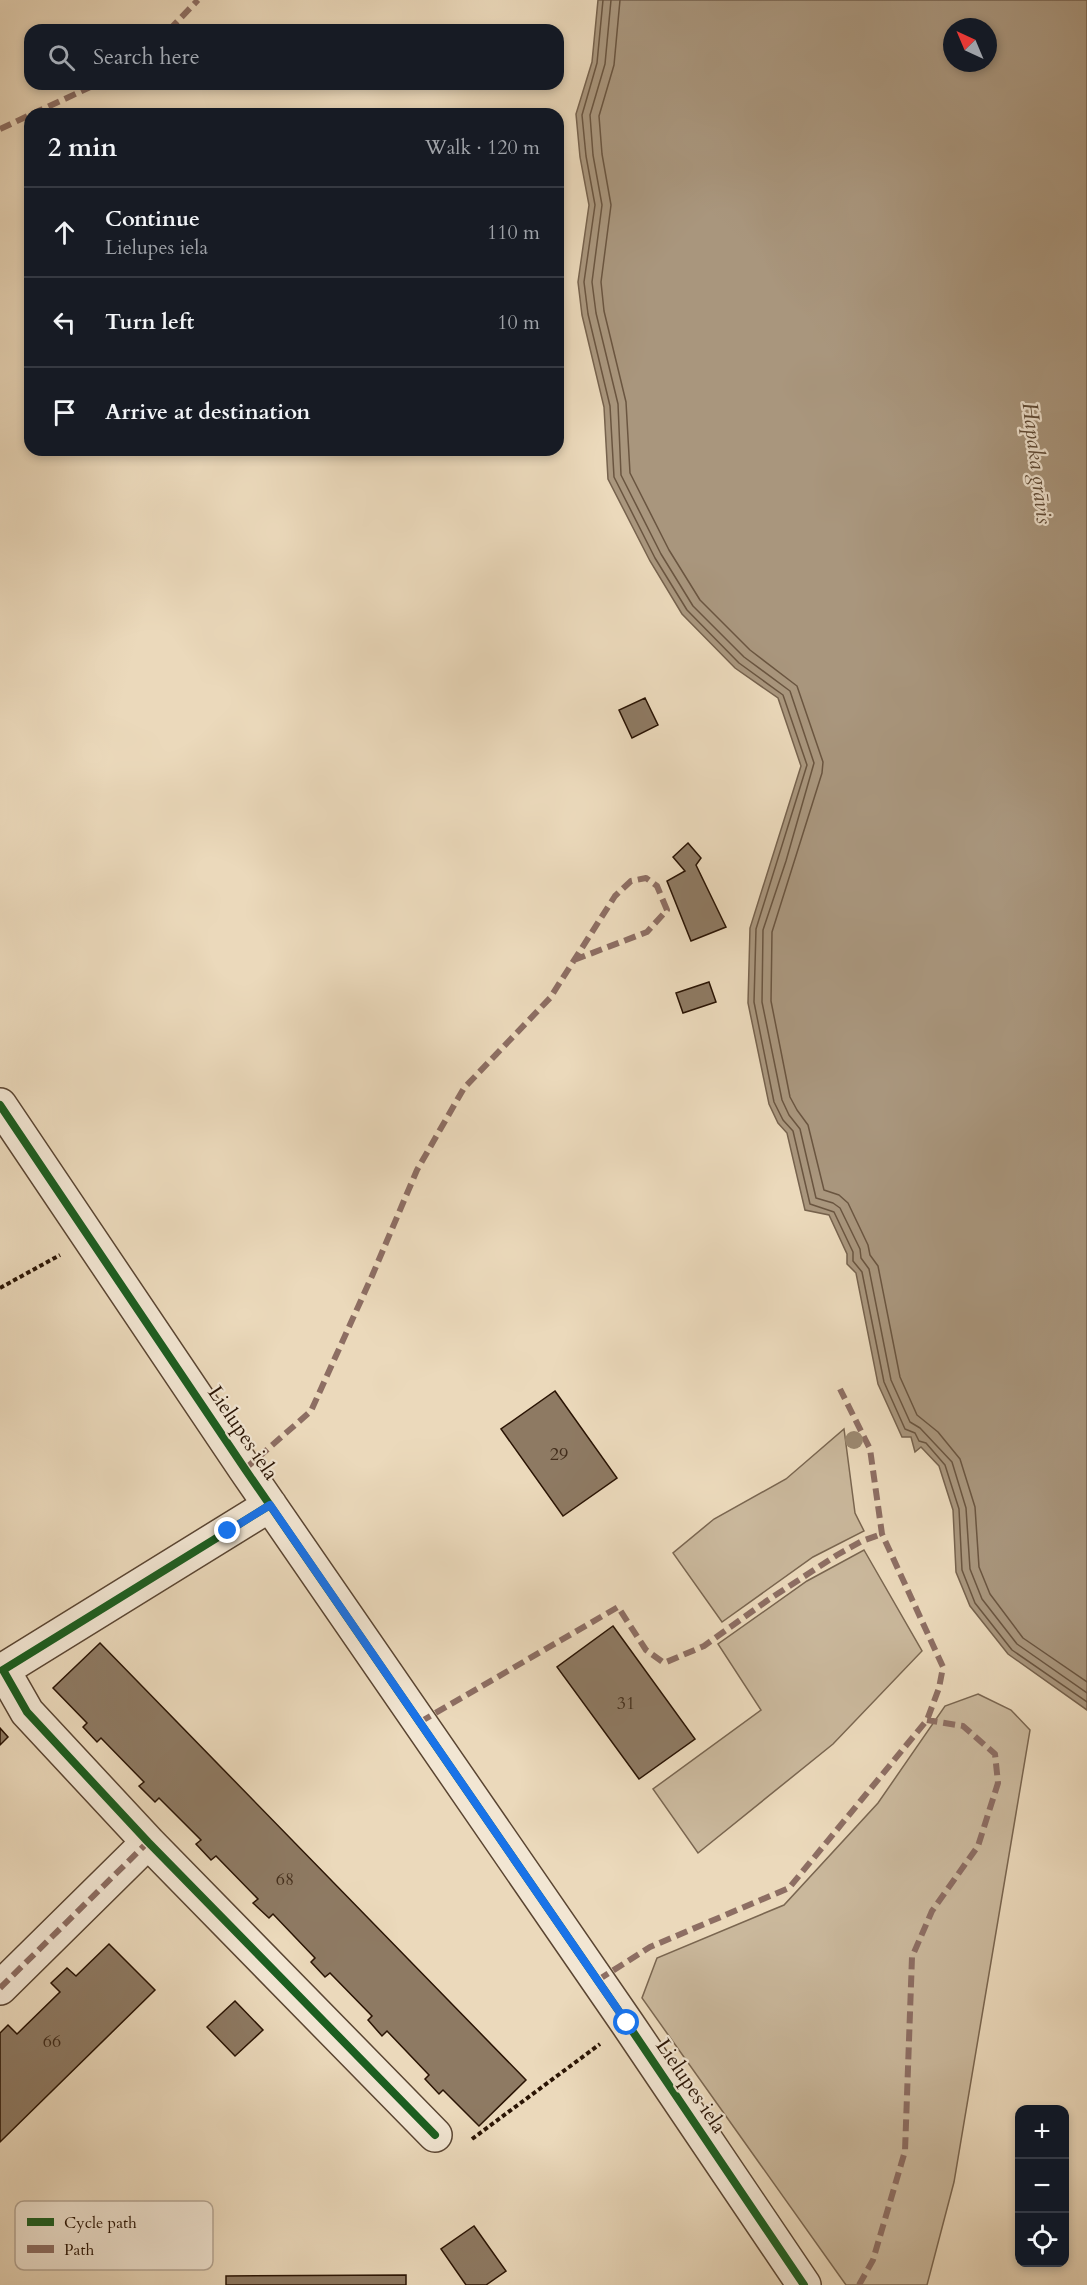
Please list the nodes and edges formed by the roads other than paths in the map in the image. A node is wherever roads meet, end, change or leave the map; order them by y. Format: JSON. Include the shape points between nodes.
{"nodes":[{"id":1,"x":0,"y":1105,"type":"edge"},
{"id":2,"x":270,"y":1505,"type":"junction"},
{"id":3,"x":2,"y":1668,"type":"edge"},
{"id":4,"x":148,"y":1842,"type":"junction"},
{"id":5,"x":0,"y":1988,"type":"edge"},
{"id":6,"x":435,"y":2135,"type":"dead end"},
{"id":7,"x":804,"y":2285,"type":"edge"}],
"edges":[{"from":1,"to":2,"type":"street","name":"Lielupes iela"},
{"from":2,"to":3,"type":"street"},
{"from":2,"to":7,"type":"street","name":"Lielupes iela"},
{"from":3,"to":4,"type":"street","via":[[27,1712]]},
{"from":4,"to":5,"type":"street"},
{"from":4,"to":6,"type":"street"}]}
